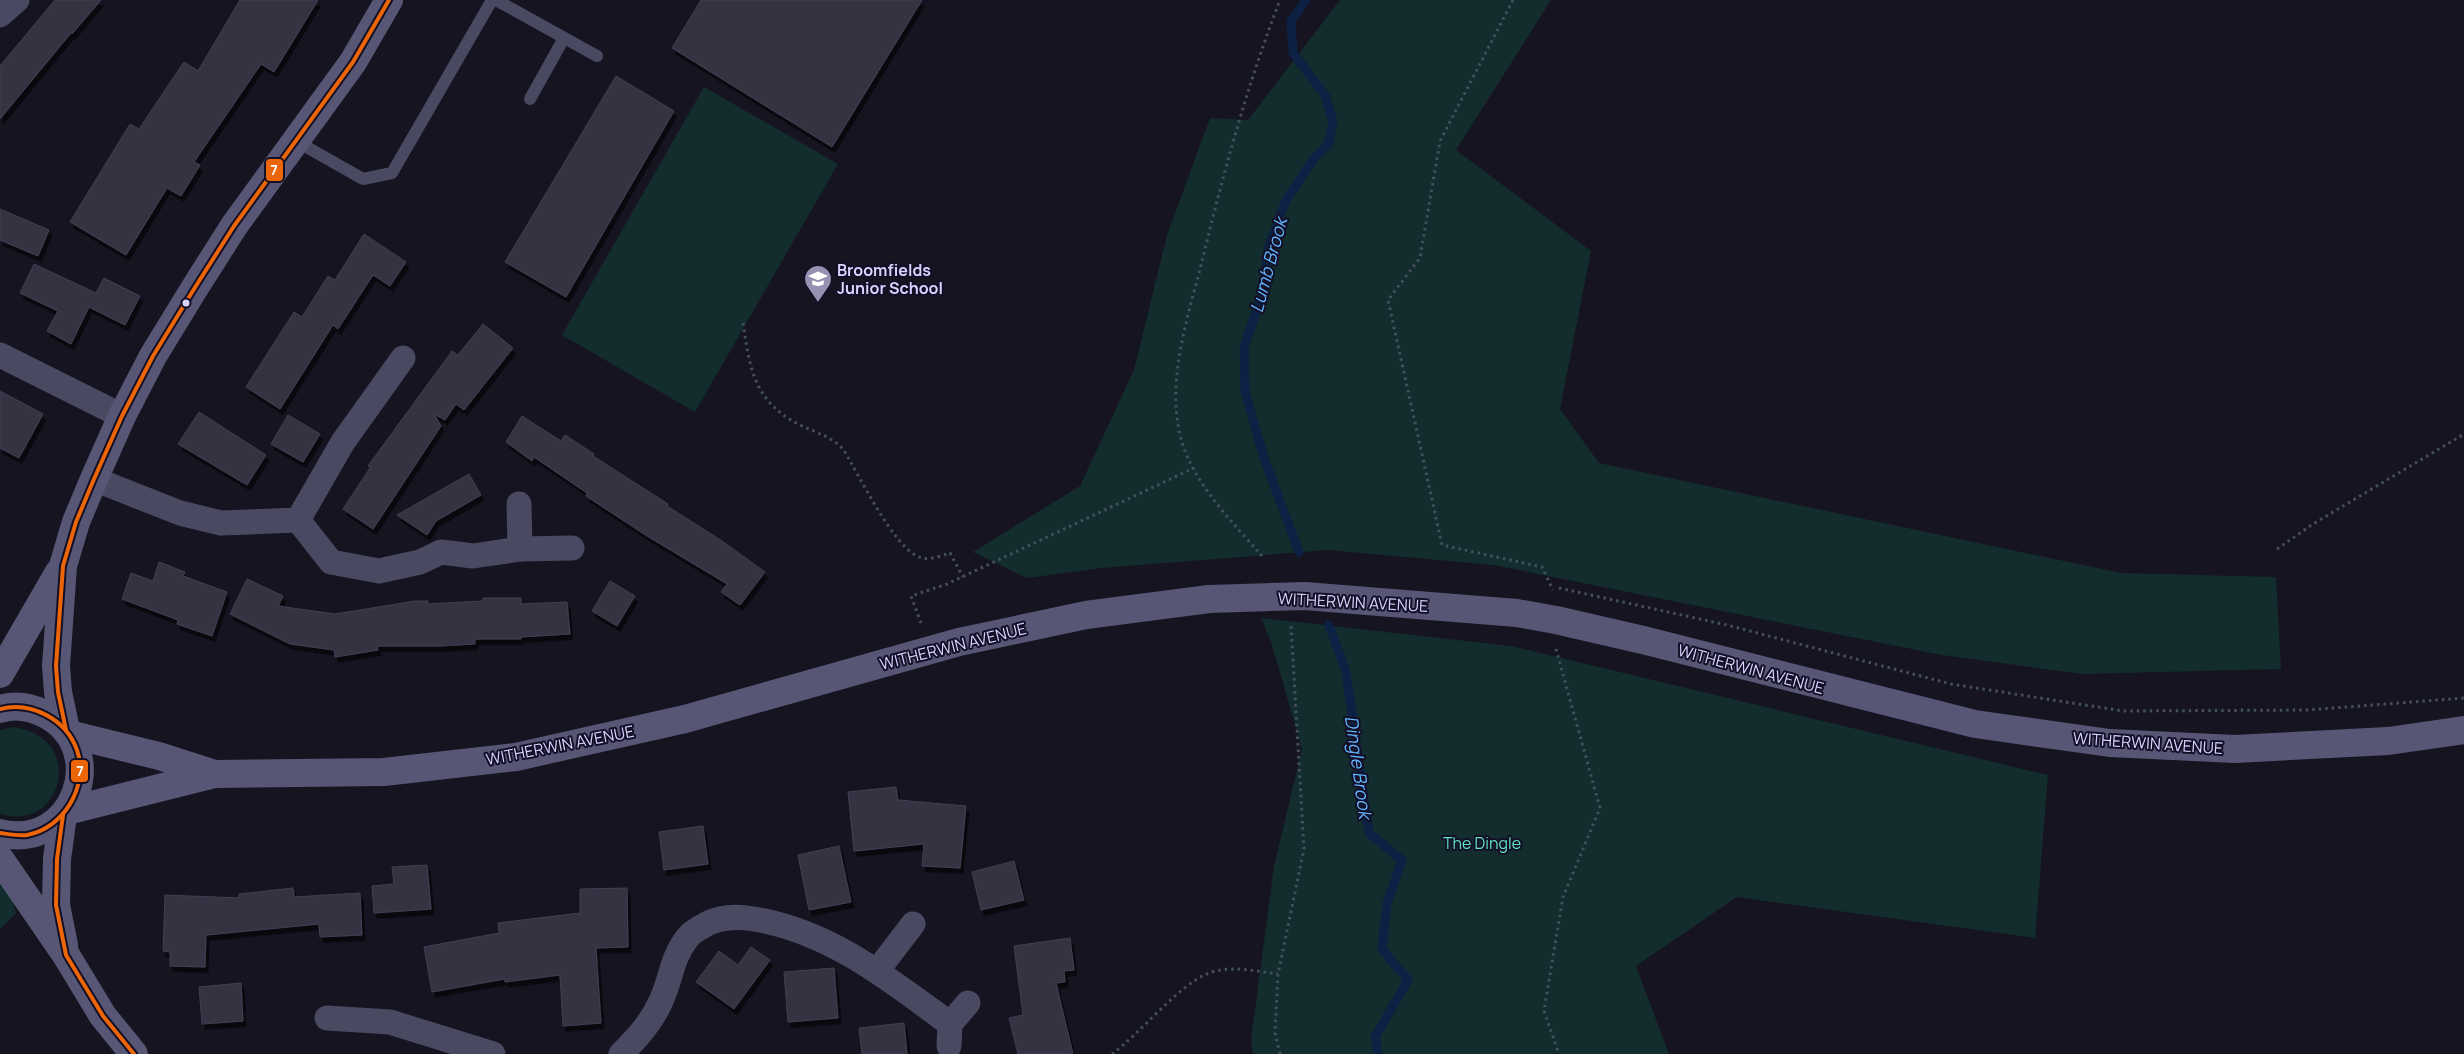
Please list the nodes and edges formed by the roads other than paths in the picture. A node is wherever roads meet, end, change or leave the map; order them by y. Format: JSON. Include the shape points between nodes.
{"nodes":[{"id":1,"x":17,"y":0,"type":"edge"},
{"id":2,"x":390,"y":0,"type":"edge"},
{"id":3,"x":494,"y":0,"type":"edge"},
{"id":4,"x":0,"y":15,"type":"edge"},
{"id":5,"x":564,"y":38,"type":"junction"},
{"id":6,"x":597,"y":56,"type":"dead end"},
{"id":7,"x":530,"y":99,"type":"dead end"},
{"id":8,"x":296,"y":141,"type":"junction"},
{"id":9,"x":0,"y":355,"type":"edge"},
{"id":10,"x":402,"y":358,"type":"dead end"},
{"id":11,"x":122,"y":416,"type":"junction"},
{"id":12,"x":94,"y":479,"type":"junction"},
{"id":13,"x":519,"y":504,"type":"dead end"},
{"id":14,"x":298,"y":520,"type":"junction"},
{"id":15,"x":572,"y":548,"type":"dead end"},
{"id":16,"x":520,"y":549,"type":"junction"},
{"id":17,"x":63,"y":566,"type":"junction"},
{"id":18,"x":0,"y":674,"type":"edge"},
{"id":19,"x":0,"y":709,"type":"edge"},
{"id":20,"x":2464,"y":730,"type":"edge"},
{"id":21,"x":68,"y":732,"type":"junction"},
{"id":22,"x":215,"y":774,"type":"junction"},
{"id":23,"x":65,"y":813,"type":"junction"},
{"id":24,"x":0,"y":833,"type":"edge"},
{"id":25,"x":0,"y":859,"type":"edge"},
{"id":26,"x":913,"y":924,"type":"dead end"},
{"id":27,"x":66,"y":955,"type":"junction"},
{"id":28,"x":877,"y":970,"type":"junction"},
{"id":29,"x":968,"y":1003,"type":"dead end"},
{"id":30,"x":327,"y":1018,"type":"dead end"},
{"id":31,"x":134,"y":1054,"type":"edge"},
{"id":32,"x":493,"y":1054,"type":"edge"},
{"id":33,"x":621,"y":1054,"type":"edge"}],
"edges":[{"from":1,"to":4,"type":"street"},
{"from":2,"to":8,"type":"street","via":[[353,62]]},
{"from":3,"to":5,"type":"lane"},
{"from":3,"to":8,"type":"lane","via":[[392,173],[362,179]]},
{"from":5,"to":6,"type":"lane"},
{"from":5,"to":7,"type":"lane"},
{"from":8,"to":11,"type":"street","via":[[234,226],[153,356]]},
{"from":9,"to":11,"type":"street"},
{"from":10,"to":14,"type":"street","via":[[343,442]]},
{"from":11,"to":12,"type":"street"},
{"from":12,"to":14,"type":"street","via":[[180,513],[221,523]]},
{"from":12,"to":17,"type":"street","via":[[76,522]]},
{"from":13,"to":16,"type":"street"},
{"from":14,"to":16,"type":"street","via":[[331,562],[379,571],[420,562],[441,552],[473,556]]},
{"from":15,"to":16,"type":"street"},
{"from":17,"to":18,"type":"street"},
{"from":17,"to":21,"type":"street","via":[[56,666],[58,692]]},
{"from":19,"to":21,"type":"street","via":[[22,706],[38,710]]},
{"from":20,"to":22,"type":"street","name":"WITHERWIN AVENUE","via":[[2388,741],[2236,749],[2110,743],[1975,724],[1556,620],[1517,613],[1305,596],[1209,599],[1086,615],[959,642],[685,719],[516,757],[384,772]]},
{"from":21,"to":22,"type":"street","name":"WITHERWIN AVENUE"},
{"from":21,"to":23,"type":"street","via":[[80,762],[80,779]]},
{"from":22,"to":23,"type":"street","name":"WITHERWIN AVENUE"},
{"from":23,"to":24,"type":"street","via":[[38,831],[20,835]]},
{"from":23,"to":27,"type":"street","via":[[57,860],[56,905]]},
{"from":25,"to":27,"type":"street"},
{"from":26,"to":28,"type":"street"},
{"from":27,"to":31,"type":"street","via":[[103,1016]]},
{"from":28,"to":29,"type":"street","via":[[949,1035]]},
{"from":28,"to":33,"type":"street","via":[[795,929],[738,917],[713,919],[689,935],[674,957],[657,1009],[644,1031]]},
{"from":30,"to":32,"type":"street","via":[[390,1022]]}]}
